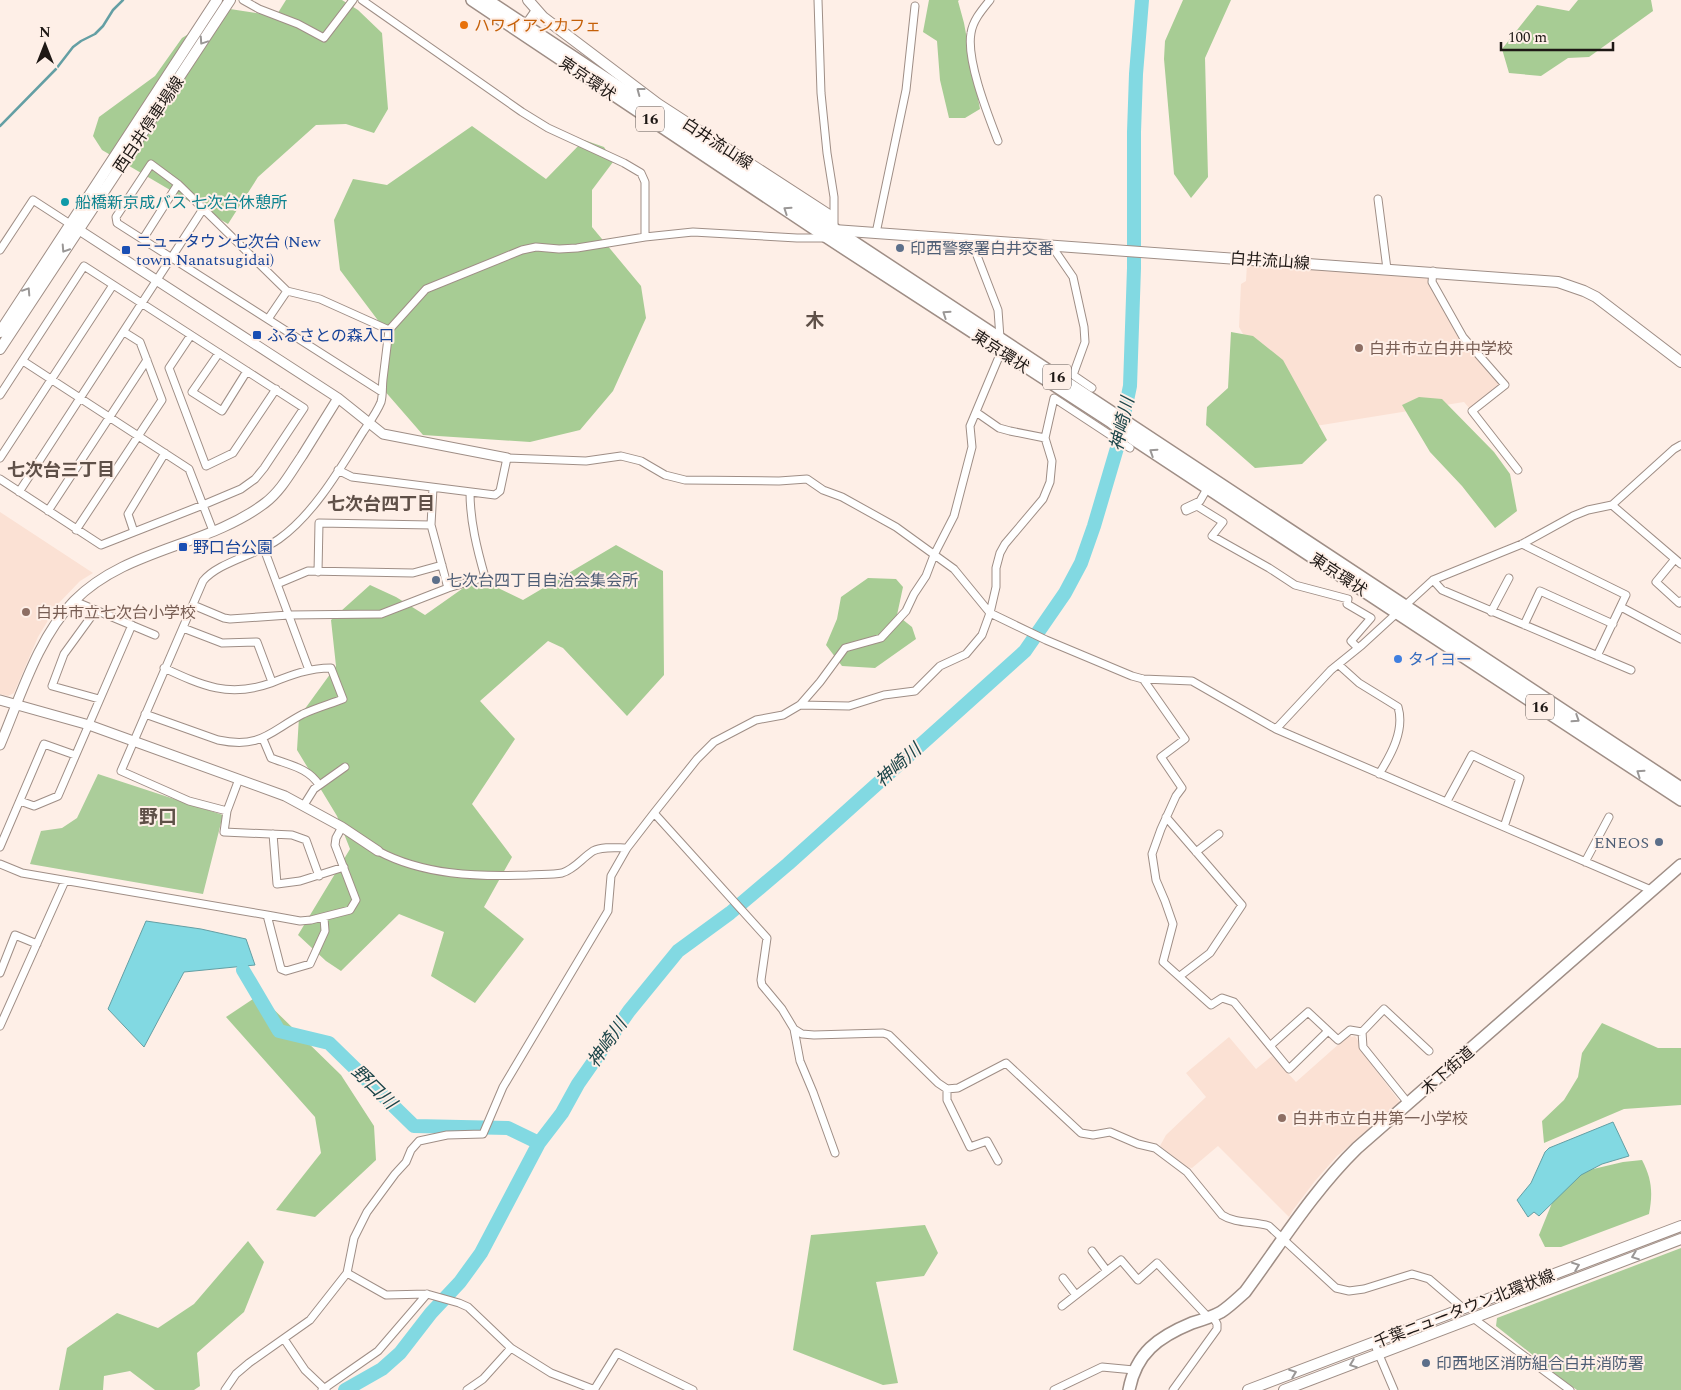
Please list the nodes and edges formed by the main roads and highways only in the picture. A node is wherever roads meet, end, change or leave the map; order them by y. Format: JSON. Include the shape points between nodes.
{"nodes":[{"id":1,"x":217,"y":0,"type":"edge"},
{"id":2,"x":230,"y":0,"type":"edge"},
{"id":3,"x":472,"y":0,"type":"edge"},
{"id":4,"x":487,"y":0,"type":"edge"},
{"id":5,"x":528,"y":0,"type":"edge"},
{"id":6,"x":524,"y":29,"type":"junction"},
{"id":7,"x":74,"y":227,"type":"junction"},
{"id":8,"x":831,"y":234,"type":"junction"},
{"id":9,"x":0,"y":332,"type":"edge"},
{"id":10,"x":0,"y":349,"type":"edge"},
{"id":11,"x":1681,"y":362,"type":"edge"},
{"id":12,"x":1112,"y":418,"type":"junction"},
{"id":13,"x":1133,"y":439,"type":"junction"},
{"id":14,"x":1401,"y":609,"type":"junction"},
{"id":15,"x":1681,"y":788,"type":"edge"},
{"id":16,"x":1681,"y":800,"type":"edge"},
{"id":17,"x":1681,"y":865,"type":"edge"},
{"id":18,"x":1681,"y":1226,"type":"edge"},
{"id":19,"x":1681,"y":1239,"type":"edge"},
{"id":20,"x":1300,"y":1387,"type":"edge"},
{"id":21,"x":1128,"y":1390,"type":"edge"},
{"id":22,"x":1248,"y":1390,"type":"edge"},
{"id":23,"x":1284,"y":1390,"type":"edge"}],
"edges":[{"from":1,"to":7,"type":"main road","name":"西白井停車場線"},
{"from":2,"to":7,"type":"main road","name":"西白井停車場線","one_way":true},
{"from":3,"to":6,"type":"main road","name":"東京環状","number":"16"},
{"from":4,"to":6,"type":"main road","name":"東京環状","number":"16"},
{"from":8,"to":5,"type":"main road","name":"白井流山線","one_way":true,"via":[[829,215],[658,104],[536,11]]},
{"from":6,"to":8,"type":"main road","name":"東京環状","number":"16"},
{"from":9,"to":7,"type":"main road","name":"西白井停車場線","one_way":true},
{"from":7,"to":10,"type":"main road","name":"西白井停車場線","one_way":true},
{"from":8,"to":11,"type":"main road","name":"白井流山線","via":[[876,233],[1543,279],[1573,286],[1596,297]]},
{"from":8,"to":12,"type":"main road","name":"東京環状","number":"16","via":[[1000,339]]},
{"from":12,"to":8,"type":"main road","name":"東京環状","number":"16","one_way":true,"via":[[1001,352]]},
{"from":12,"to":13,"type":"main road","name":"東京環状","number":"16"},
{"from":13,"to":14,"type":"main road","name":"東京環状","number":"16"},
{"from":14,"to":13,"type":"main road","name":"東京環状","number":"16","one_way":true},
{"from":14,"to":15,"type":"main road","name":"東京環状","number":"16","one_way":true},
{"from":16,"to":14,"type":"main road","name":"東京環状","number":"16","one_way":true},
{"from":17,"to":21,"type":"main road","name":"木下街道","via":[[1341,1164],[1245,1292],[1231,1305],[1163,1337],[1146,1352],[1134,1370]]},
{"from":22,"to":18,"type":"main road","name":"千葉ニュータウン北環状線","one_way":true},
{"from":19,"to":20,"type":"main road","name":"千葉ニュータウン北環状線","one_way":true},
{"from":20,"to":23,"type":"main road","name":"千葉ニュータウン北環状線"}]}
